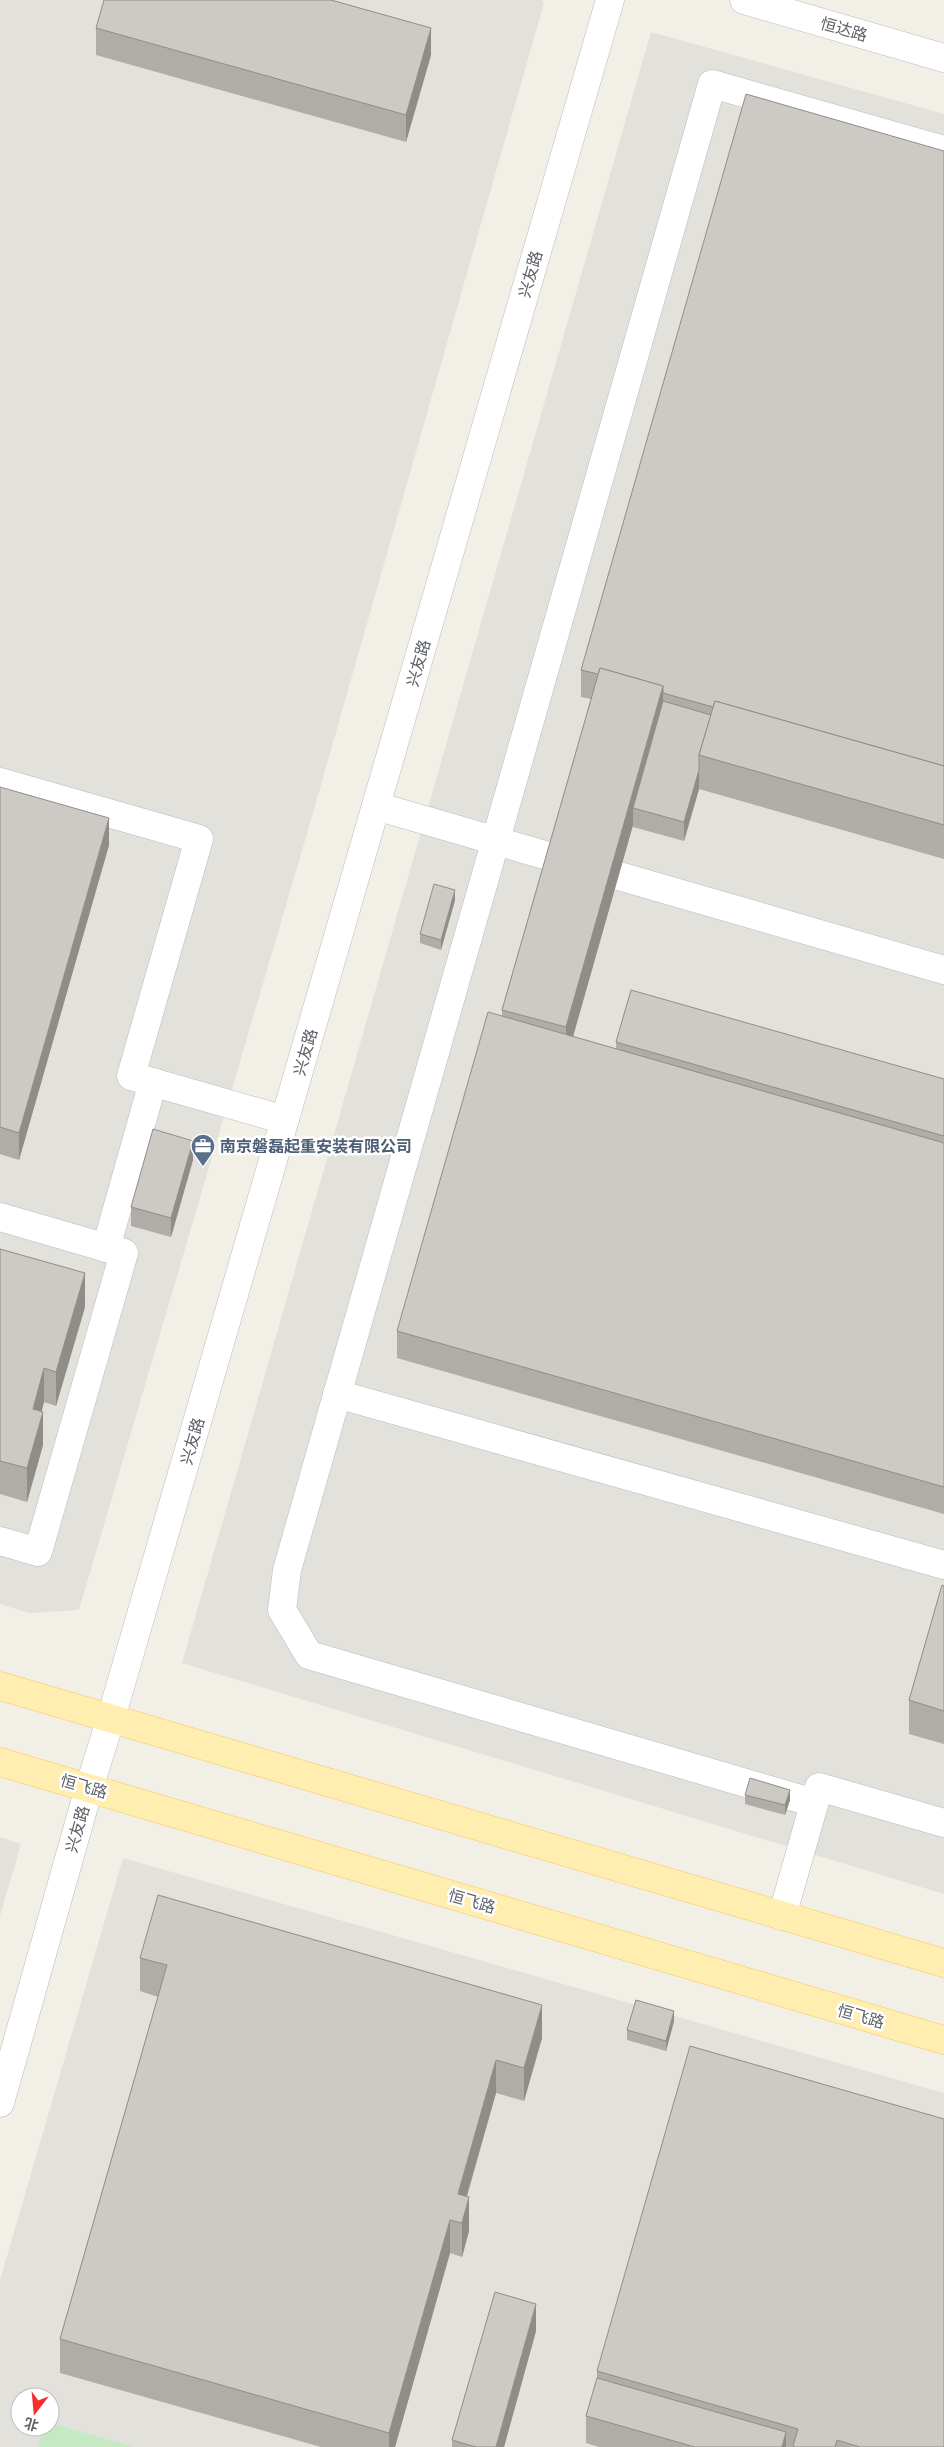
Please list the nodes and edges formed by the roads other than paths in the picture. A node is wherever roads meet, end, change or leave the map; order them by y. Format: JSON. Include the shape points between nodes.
{"nodes":[{"id":1,"x":610,"y":0,"type":"edge"},
{"id":2,"x":744,"y":0,"type":"edge"},
{"id":3,"x":944,"y":58,"type":"edge"},
{"id":4,"x":944,"y":150,"type":"edge"},
{"id":5,"x":0,"y":782,"type":"edge"},
{"id":6,"x":376,"y":806,"type":"junction"},
{"id":7,"x":495,"y":840,"type":"junction"},
{"id":8,"x":555,"y":858,"type":"edge"},
{"id":9,"x":619,"y":876,"type":"edge"},
{"id":10,"x":944,"y":970,"type":"edge"},
{"id":11,"x":154,"y":1082,"type":"junction"},
{"id":12,"x":285,"y":1120,"type":"junction"},
{"id":13,"x":0,"y":1217,"type":"edge"},
{"id":14,"x":106,"y":1248,"type":"junction"},
{"id":15,"x":337,"y":1394,"type":"junction"},
{"id":16,"x":0,"y":1541,"type":"edge"},
{"id":17,"x":944,"y":1565,"type":"edge"},
{"id":18,"x":0,"y":1686,"type":"edge"},
{"id":19,"x":111,"y":1718,"type":"junction"},
{"id":20,"x":0,"y":1762,"type":"edge"},
{"id":21,"x":89,"y":1788,"type":"junction"},
{"id":22,"x":814,"y":1803,"type":"junction"},
{"id":23,"x":944,"y":1823,"type":"edge"},
{"id":24,"x":782,"y":1916,"type":"junction"},
{"id":25,"x":944,"y":1963,"type":"edge"},
{"id":26,"x":944,"y":2040,"type":"edge"},
{"id":27,"x":0,"y":2104,"type":"edge"}],
"edges":[{"from":1,"to":6,"type":"street","name":"兴友路"},
{"from":2,"to":3,"type":"street","name":"恒达路"},
{"from":4,"to":7,"type":"street","via":[[712,84]]},
{"from":5,"to":11,"type":"street","via":[[199,838],[131,1076]]},
{"from":6,"to":7,"type":"street"},
{"from":6,"to":12,"type":"street","name":"兴友路"},
{"from":7,"to":8,"type":"street"},
{"from":7,"to":15,"type":"street"},
{"from":9,"to":10,"type":"street"},
{"from":11,"to":12,"type":"street"},
{"from":11,"to":14,"type":"street"},
{"from":12,"to":19,"type":"street","name":"兴友路"},
{"from":13,"to":14,"type":"street"},
{"from":14,"to":16,"type":"street","via":[[124,1253],[38,1552]]},
{"from":15,"to":17,"type":"street"},
{"from":15,"to":22,"type":"street","via":[[286,1570],[282,1610],[309,1655]]},
{"from":18,"to":19,"type":"main road"},
{"from":19,"to":21,"type":"street","name":"兴友路"},
{"from":19,"to":24,"type":"main road"},
{"from":20,"to":21,"type":"main road","name":"恒飞路"},
{"from":21,"to":26,"type":"main road","name":"恒飞路"},
{"from":21,"to":27,"type":"street","name":"兴友路"},
{"from":22,"to":23,"type":"street","via":[[819,1787]]},
{"from":22,"to":24,"type":"street"},
{"from":24,"to":25,"type":"main road"}]}
